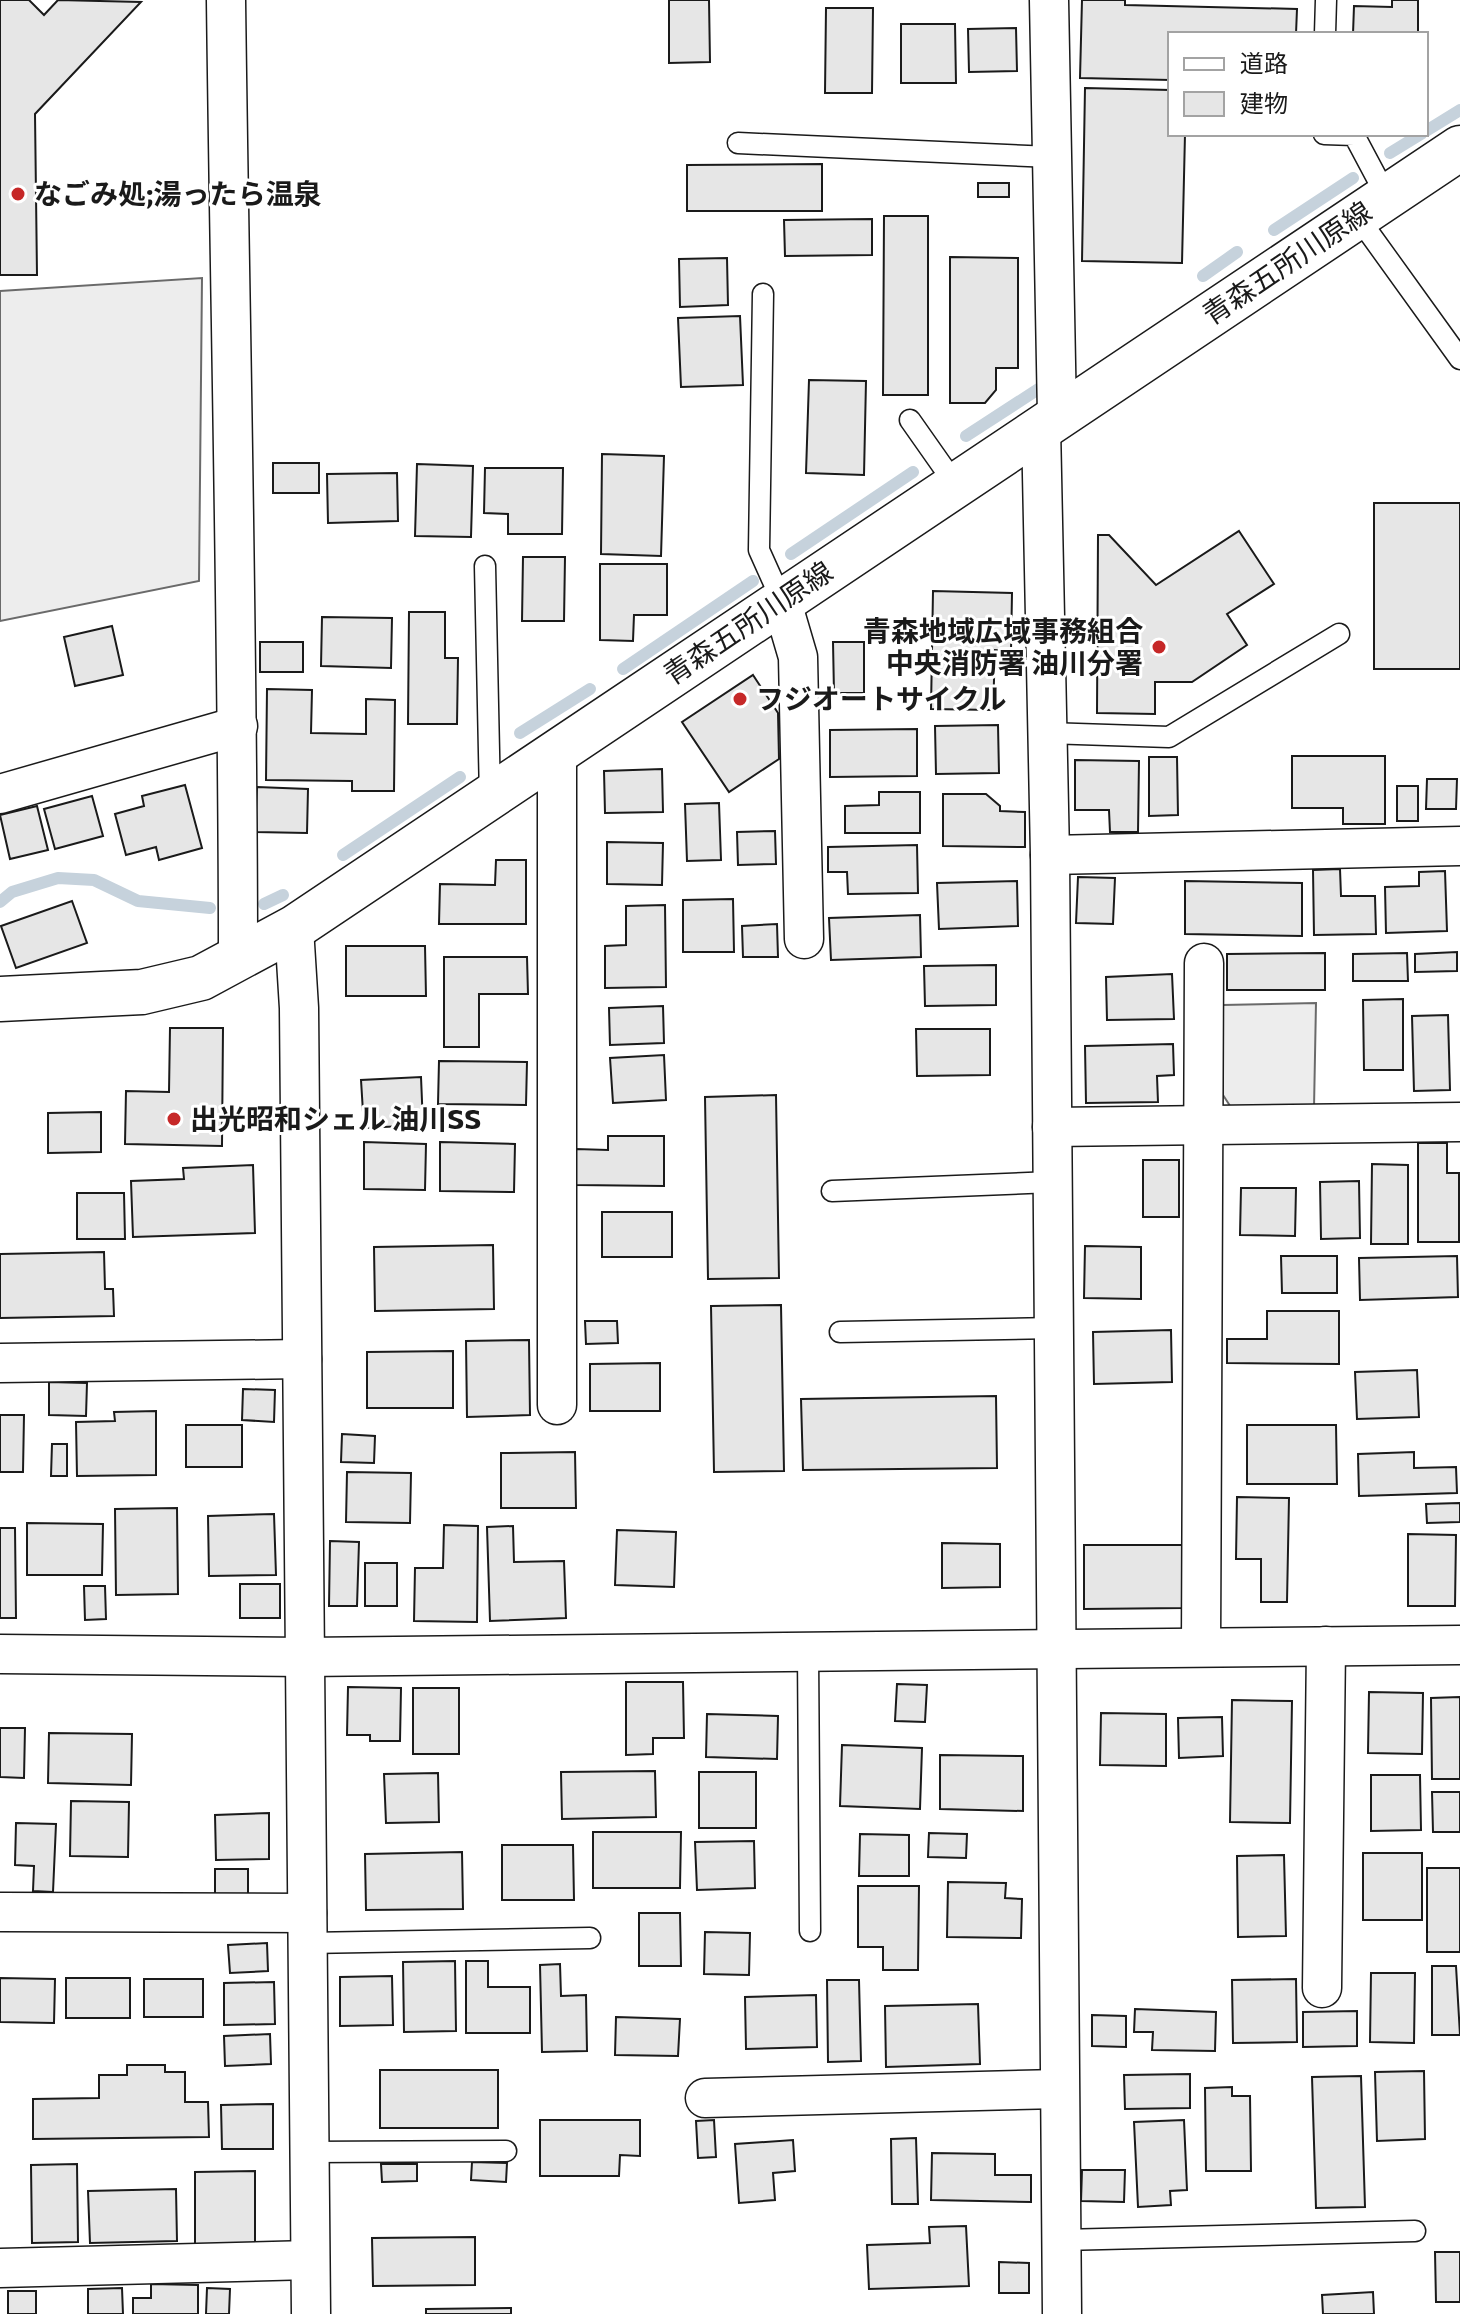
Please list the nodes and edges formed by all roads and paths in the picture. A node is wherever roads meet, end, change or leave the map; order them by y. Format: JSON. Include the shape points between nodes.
{"nodes":[{"id":1,"x":226,"y":0,"type":"edge"},
{"id":2,"x":1049,"y":0,"type":"edge"},
{"id":3,"x":1326,"y":0,"type":"edge"},
{"id":4,"x":1325,"y":32,"type":"edge"},
{"id":5,"x":1354,"y":136,"type":"edge"},
{"id":6,"x":738,"y":143,"type":"dead end"},
{"id":7,"x":1052,"y":157,"type":"junction"},
{"id":8,"x":1455,"y":162,"type":"edge"},
{"id":9,"x":1372,"y":206,"type":"junction"},
{"id":10,"x":763,"y":294,"type":"dead end"},
{"id":11,"x":1460,"y":359,"type":"edge"},
{"id":12,"x":910,"y":420,"type":"dead end"},
{"id":13,"x":1049,"y":421,"type":"junction"},
{"id":14,"x":955,"y":484,"type":"junction"},
{"id":15,"x":485,"y":566,"type":"dead end"},
{"id":16,"x":781,"y":599,"type":"junction"},
{"id":17,"x":1339,"y":634,"type":"dead end"},
{"id":18,"x":238,"y":726,"type":"junction"},
{"id":19,"x":1047,"y":733,"type":"junction"},
{"id":20,"x":557,"y":754,"type":"junction"},
{"id":21,"x":0,"y":794,"type":"edge"},
{"id":22,"x":490,"y":798,"type":"junction"},
{"id":23,"x":1460,"y":846,"type":"edge"},
{"id":24,"x":1050,"y":855,"type":"junction"},
{"id":25,"x":294,"y":928,"type":"junction"},
{"id":26,"x":804,"y":939,"type":"dead end"},
{"id":27,"x":238,"y":957,"type":"junction"},
{"id":28,"x":1204,"y":963,"type":"dead end"},
{"id":29,"x":0,"y":999,"type":"edge"},
{"id":30,"x":1460,"y":1122,"type":"edge"},
{"id":31,"x":1202,"y":1126,"type":"junction"},
{"id":32,"x":1052,"y":1127,"type":"junction"},
{"id":33,"x":1052,"y":1182,"type":"junction"},
{"id":34,"x":832,"y":1191,"type":"dead end"},
{"id":35,"x":1054,"y":1328,"type":"junction"},
{"id":36,"x":840,"y":1332,"type":"dead end"},
{"id":37,"x":302,"y":1359,"type":"junction"},
{"id":38,"x":0,"y":1363,"type":"edge"},
{"id":39,"x":557,"y":1405,"type":"dead end"},
{"id":40,"x":1460,"y":1645,"type":"edge"},
{"id":41,"x":1326,"y":1646,"type":"junction"},
{"id":42,"x":1201,"y":1647,"type":"junction"},
{"id":43,"x":1058,"y":1649,"type":"junction"},
{"id":44,"x":808,"y":1652,"type":"junction"},
{"id":45,"x":0,"y":1654,"type":"edge"},
{"id":46,"x":304,"y":1657,"type":"junction"},
{"id":47,"x":0,"y":1912,"type":"edge"},
{"id":48,"x":307,"y":1928,"type":"junction"},
{"id":49,"x":810,"y":1931,"type":"dead end"},
{"id":50,"x":590,"y":1938,"type":"dead end"},
{"id":51,"x":1322,"y":1988,"type":"dead end"},
{"id":52,"x":1059,"y":2089,"type":"junction"},
{"id":53,"x":705,"y":2098,"type":"dead end"},
{"id":54,"x":506,"y":2151,"type":"dead end"},
{"id":55,"x":309,"y":2152,"type":"junction"},
{"id":56,"x":1415,"y":2231,"type":"dead end"},
{"id":57,"x":1062,"y":2240,"type":"junction"},
{"id":58,"x":310,"y":2260,"type":"junction"},
{"id":59,"x":0,"y":2268,"type":"edge"},
{"id":60,"x":311,"y":2314,"type":"edge"},
{"id":61,"x":1061,"y":2314,"type":"edge"}],
"edges":[{"from":1,"to":18,"type":"street"},
{"from":2,"to":7,"type":"street"},
{"from":3,"to":4,"type":"lane"},
{"from":5,"to":9,"type":"lane"},
{"from":6,"to":7,"type":"lane"},
{"from":7,"to":13,"type":"street"},
{"from":8,"to":9,"type":"main road","name":"青森五所川原線"},
{"from":9,"to":11,"type":"lane"},
{"from":9,"to":13,"type":"main road","name":"青森五所川原線"},
{"from":10,"to":16,"type":"lane","via":[[759,550]]},
{"from":12,"to":14,"type":"lane"},
{"from":13,"to":14,"type":"main road","name":"青森五所川原線"},
{"from":13,"to":19,"type":"street"},
{"from":14,"to":16,"type":"main road","name":"青森五所川原線"},
{"from":15,"to":22,"type":"lane"},
{"from":16,"to":20,"type":"main road","name":"青森五所川原線"},
{"from":16,"to":26,"type":"street","via":[[798,657]]},
{"from":17,"to":19,"type":"lane","via":[[1169,737]]},
{"from":18,"to":21,"type":"street"},
{"from":18,"to":27,"type":"street"},
{"from":19,"to":24,"type":"street"},
{"from":20,"to":22,"type":"main road","name":"青森五所川原線"},
{"from":20,"to":39,"type":"street"},
{"from":22,"to":25,"type":"main road","name":"青森五所川原線"},
{"from":23,"to":24,"type":"street"},
{"from":24,"to":32,"type":"street"},
{"from":25,"to":27,"type":"main road","name":"青森五所川原線"},
{"from":25,"to":37,"type":"street"},
{"from":27,"to":29,"type":"main road","name":"青森五所川原線","via":[[201,978],[142,992]]},
{"from":28,"to":31,"type":"street"},
{"from":30,"to":31,"type":"street"},
{"from":31,"to":32,"type":"street"},
{"from":31,"to":42,"type":"street"},
{"from":32,"to":33,"type":"street"},
{"from":33,"to":34,"type":"lane"},
{"from":33,"to":35,"type":"street"},
{"from":35,"to":36,"type":"lane"},
{"from":35,"to":43,"type":"street"},
{"from":37,"to":38,"type":"street"},
{"from":37,"to":46,"type":"street"},
{"from":40,"to":41,"type":"street"},
{"from":41,"to":42,"type":"street"},
{"from":41,"to":51,"type":"street"},
{"from":42,"to":43,"type":"street"},
{"from":43,"to":44,"type":"street"},
{"from":43,"to":52,"type":"street"},
{"from":44,"to":46,"type":"street"},
{"from":44,"to":49,"type":"lane"},
{"from":45,"to":46,"type":"street"},
{"from":46,"to":48,"type":"street"},
{"from":47,"to":48,"type":"street"},
{"from":48,"to":50,"type":"lane"},
{"from":48,"to":55,"type":"street"},
{"from":52,"to":53,"type":"street"},
{"from":52,"to":57,"type":"street"},
{"from":54,"to":55,"type":"lane"},
{"from":55,"to":58,"type":"street"},
{"from":56,"to":57,"type":"lane"},
{"from":57,"to":61,"type":"street"},
{"from":58,"to":59,"type":"street"},
{"from":58,"to":60,"type":"street"}]}
